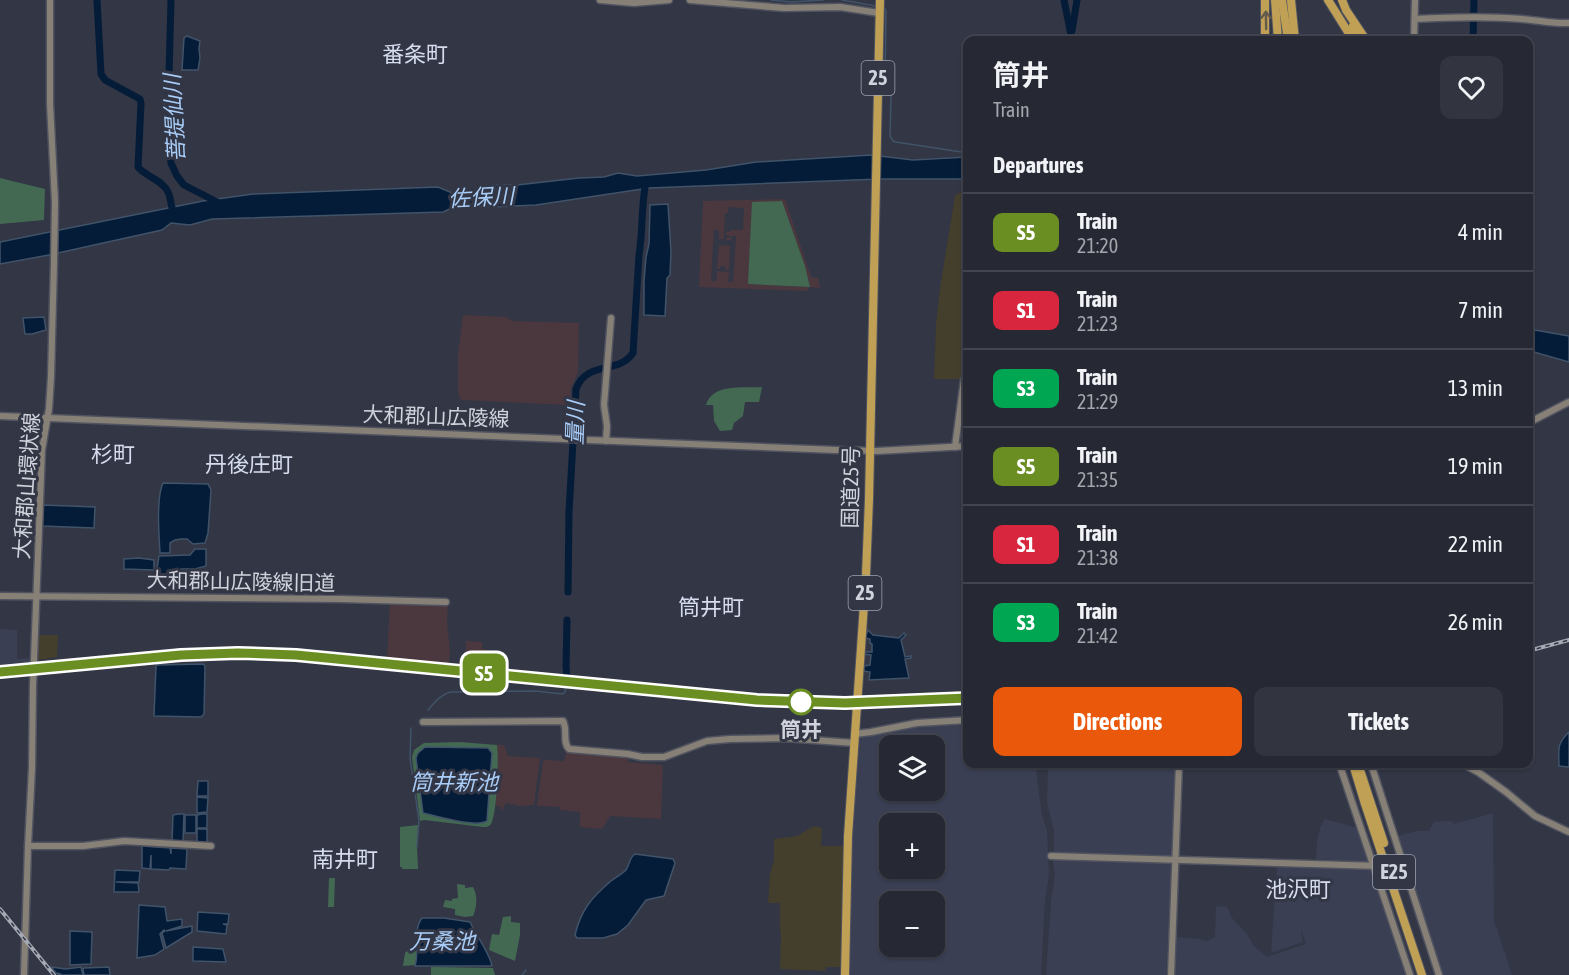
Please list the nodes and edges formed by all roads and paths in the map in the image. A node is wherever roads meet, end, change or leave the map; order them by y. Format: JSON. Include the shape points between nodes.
{"nodes":[{"id":1,"x":50,"y":0,"type":"edge"},
{"id":2,"x":600,"y":0,"type":"edge"},
{"id":3,"x":669,"y":0,"type":"edge"},
{"id":4,"x":690,"y":0,"type":"edge"},
{"id":5,"x":1265,"y":0,"type":"edge"},
{"id":6,"x":1274,"y":0,"type":"edge"},
{"id":7,"x":1281,"y":0,"type":"edge"},
{"id":8,"x":1291,"y":0,"type":"edge"},
{"id":9,"x":1329,"y":0,"type":"edge"},
{"id":10,"x":1342,"y":0,"type":"edge"},
{"id":11,"x":1415,"y":0,"type":"edge"},
{"id":12,"x":879,"y":6,"type":"edge"},
{"id":13,"x":1415,"y":19,"type":"junction"},
{"id":14,"x":1569,"y":23,"type":"edge"},
{"id":15,"x":1349,"y":26,"type":"junction"},
{"id":16,"x":1265,"y":36,"type":"edge"},
{"id":17,"x":1276,"y":36,"type":"edge"},
{"id":18,"x":1286,"y":36,"type":"edge"},
{"id":19,"x":1295,"y":36,"type":"edge"},
{"id":20,"x":1348,"y":36,"type":"edge"},
{"id":21,"x":1352,"y":36,"type":"edge"},
{"id":22,"x":1357,"y":36,"type":"edge"},
{"id":23,"x":1361,"y":36,"type":"edge"},
{"id":24,"x":1414,"y":36,"type":"edge"},
{"id":25,"x":611,"y":318,"type":"dead end"},
{"id":26,"x":963,"y":387,"type":"edge"},
{"id":27,"x":1569,"y":402,"type":"edge"},
{"id":28,"x":0,"y":416,"type":"edge"},
{"id":29,"x":47,"y":418,"type":"junction"},
{"id":30,"x":1533,"y":420,"type":"edge"},
{"id":31,"x":606,"y":441,"type":"junction"},
{"id":32,"x":963,"y":446,"type":"edge"},
{"id":33,"x":955,"y":447,"type":"junction"},
{"id":34,"x":870,"y":451,"type":"junction"},
{"id":35,"x":0,"y":597,"type":"edge"},
{"id":36,"x":36,"y":597,"type":"junction"},
{"id":37,"x":446,"y":602,"type":"dead end"},
{"id":38,"x":963,"y":720,"type":"edge"},
{"id":39,"x":423,"y":722,"type":"dead end"},
{"id":40,"x":855,"y":734,"type":"junction"},
{"id":41,"x":854,"y":743,"type":"junction"},
{"id":42,"x":1179,"y":768,"type":"edge"},
{"id":43,"x":1342,"y":768,"type":"edge"},
{"id":44,"x":1356,"y":768,"type":"edge"},
{"id":45,"x":1356,"y":768,"type":"edge"},
{"id":46,"x":1372,"y":768,"type":"edge"},
{"id":47,"x":1470,"y":768,"type":"edge"},
{"id":48,"x":1569,"y":832,"type":"edge"},
{"id":49,"x":28,"y":846,"type":"junction"},
{"id":50,"x":211,"y":846,"type":"dead end"},
{"id":51,"x":1051,"y":856,"type":"dead end"},
{"id":52,"x":1176,"y":860,"type":"junction"},
{"id":53,"x":1377,"y":866,"type":"junction"},
{"id":54,"x":24,"y":975,"type":"edge"},
{"id":55,"x":845,"y":975,"type":"edge"},
{"id":56,"x":1171,"y":975,"type":"edge"},
{"id":57,"x":1410,"y":975,"type":"edge"},
{"id":58,"x":1422,"y":975,"type":"edge"},
{"id":59,"x":1428,"y":975,"type":"edge"},
{"id":60,"x":1438,"y":975,"type":"edge"}],
"edges":[{"from":1,"to":29,"type":"street","name":"大和郡山環状線","via":[[55,227]]},
{"from":2,"to":3,"type":"street"},
{"from":4,"to":12,"type":"street","via":[[784,8]]},
{"from":16,"to":5,"type":"highway","one_way":true},
{"from":6,"to":17,"type":"highway"},
{"from":7,"to":18,"type":"highway"},
{"from":8,"to":19,"type":"highway"},
{"from":9,"to":15,"type":"highway"},
{"from":10,"to":15,"type":"highway"},
{"from":11,"to":13,"type":"street"},
{"from":12,"to":34,"type":"highway","name":"国道25号","number":"25"},
{"from":13,"to":14,"type":"street","via":[[1468,16]]},
{"from":13,"to":24,"type":"street"},
{"from":15,"to":20,"type":"highway"},
{"from":15,"to":21,"type":"highway"},
{"from":15,"to":22,"type":"highway"},
{"from":15,"to":23,"type":"highway"},
{"from":25,"to":31,"type":"street","via":[[604,405]]},
{"from":26,"to":33,"type":"street"},
{"from":27,"to":30,"type":"street"},
{"from":28,"to":29,"type":"street","name":"大和郡山広陵線"},
{"from":29,"to":31,"type":"street","name":"大和郡山広陵線"},
{"from":29,"to":36,"type":"street","name":"大和郡山環状線","via":[[42,445]]},
{"from":31,"to":34,"type":"street","name":"大和郡山広陵線"},
{"from":32,"to":33,"type":"street","name":"大和郡山広陵線"},
{"from":33,"to":34,"type":"street","name":"大和郡山広陵線"},
{"from":34,"to":40,"type":"highway","name":"国道25号","number":"25"},
{"from":35,"to":36,"type":"street","name":"大和郡山広陵線旧道"},
{"from":36,"to":37,"type":"street","name":"大和郡山広陵線旧道"},
{"from":36,"to":49,"type":"street","name":"大和郡山環状線"},
{"from":38,"to":40,"type":"street","via":[[917,723]]},
{"from":39,"to":41,"type":"street","via":[[563,722],[569,749],[642,758],[667,757],[701,743],[730,739]]},
{"from":40,"to":41,"type":"highway","name":"国道25号","number":"25"},
{"from":41,"to":55,"type":"highway","name":"国道25号","number":"25"},
{"from":42,"to":52,"type":"street"},
{"from":43,"to":53,"type":"street"},
{"from":44,"to":58,"type":"highway","number":"E25"},
{"from":45,"to":59,"type":"highway","number":"E25"},
{"from":46,"to":60,"type":"street"},
{"from":47,"to":48,"type":"street","via":[[1535,816]]},
{"from":49,"to":50,"type":"street","via":[[124,841]]},
{"from":49,"to":54,"type":"street","name":"大和郡山環状線"},
{"from":51,"to":52,"type":"street"},
{"from":52,"to":53,"type":"street"},
{"from":52,"to":56,"type":"street"},
{"from":53,"to":57,"type":"street"}]}
